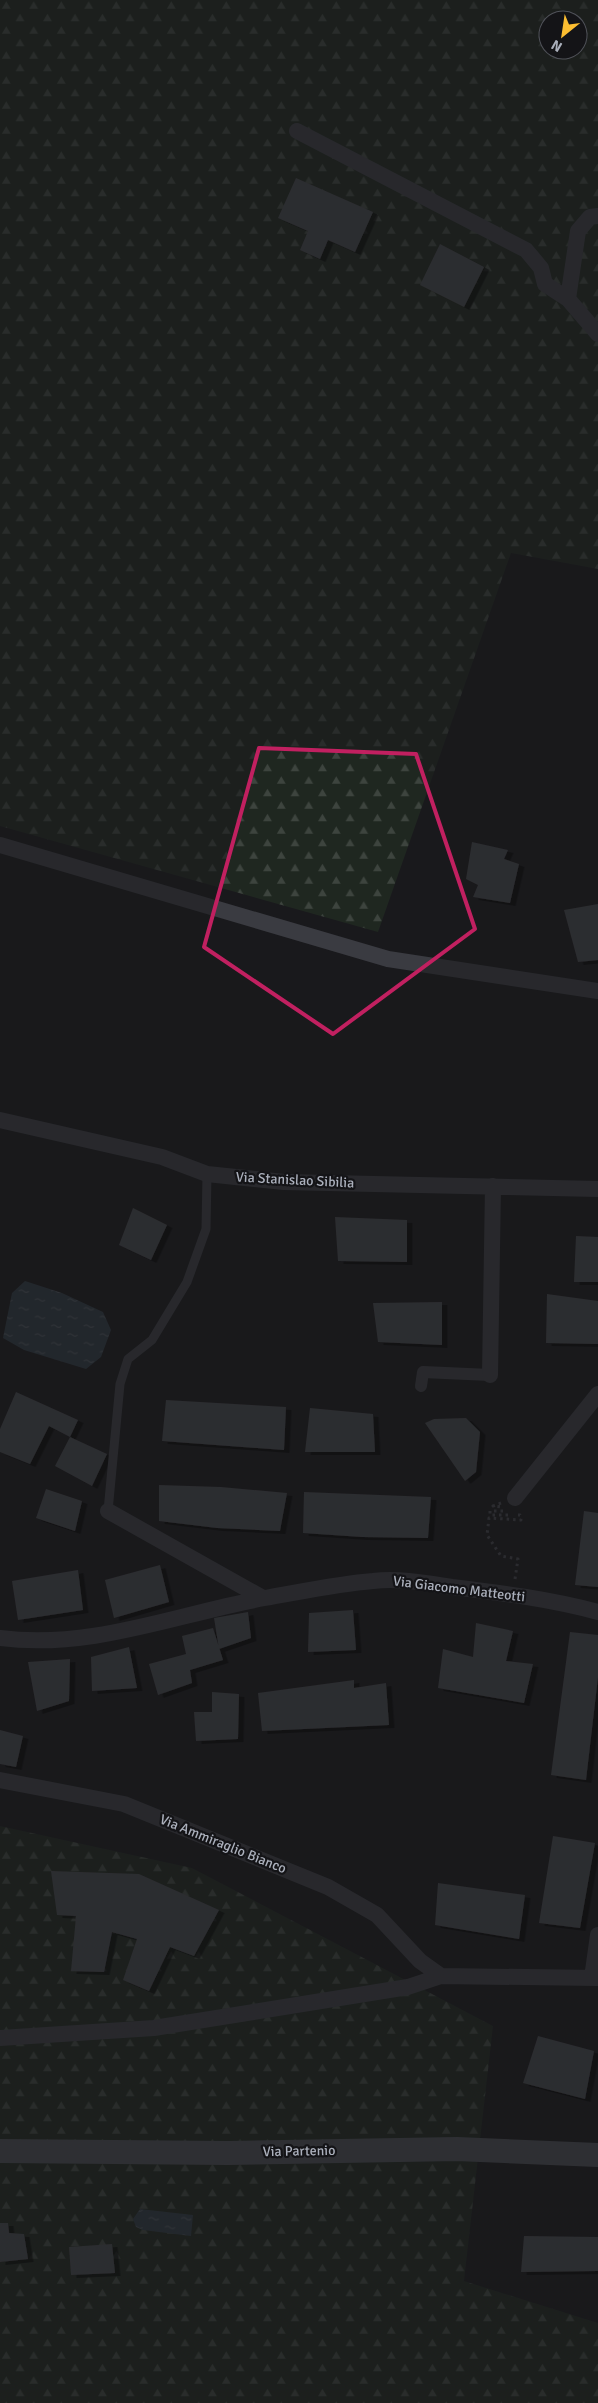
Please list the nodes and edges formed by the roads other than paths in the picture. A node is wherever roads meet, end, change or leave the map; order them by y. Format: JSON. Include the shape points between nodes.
{"nodes":[{"id":1,"x":297,"y":131,"type":"dead end"},
{"id":2,"x":598,"y":216,"type":"edge"},
{"id":3,"x":568,"y":299,"type":"junction"},
{"id":4,"x":598,"y":334,"type":"edge"},
{"id":5,"x":0,"y":845,"type":"edge"},
{"id":6,"x":598,"y":991,"type":"edge"},
{"id":7,"x":0,"y":1120,"type":"edge"},
{"id":8,"x":207,"y":1174,"type":"junction"},
{"id":9,"x":493,"y":1186,"type":"junction"},
{"id":10,"x":598,"y":1189,"type":"edge"},
{"id":11,"x":490,"y":1375,"type":"joint"},
{"id":12,"x":421,"y":1386,"type":"dead end"},
{"id":13,"x":598,"y":1394,"type":"edge"},
{"id":14,"x":512,"y":1505,"type":"road end"},
{"id":15,"x":108,"y":1510,"type":"joint"},
{"id":16,"x":263,"y":1598,"type":"junction"},
{"id":17,"x":598,"y":1601,"type":"edge"},
{"id":18,"x":566,"y":1603,"type":"junction"},
{"id":19,"x":598,"y":1612,"type":"edge"},
{"id":20,"x":0,"y":1638,"type":"edge"},
{"id":21,"x":0,"y":1780,"type":"edge"},
{"id":22,"x":598,"y":1935,"type":"edge"},
{"id":23,"x":420,"y":1961,"type":"junction"},
{"id":24,"x":441,"y":1976,"type":"junction"},
{"id":25,"x":595,"y":1978,"type":"edge"},
{"id":26,"x":408,"y":1987,"type":"junction"},
{"id":27,"x":0,"y":2038,"type":"edge"},
{"id":28,"x":0,"y":2151,"type":"edge"},
{"id":29,"x":598,"y":2156,"type":"edge"}],
"edges":[{"from":1,"to":3,"type":"street","via":[[526,250],[541,268],[546,284]]},
{"from":2,"to":3,"type":"street","via":[[590,217],[578,231]]},
{"from":3,"to":4,"type":"street"},
{"from":5,"to":6,"type":"street","via":[[388,959]]},
{"from":7,"to":8,"type":"street","name":"Via Stanislao Sibilia","via":[[162,1157]]},
{"from":8,"to":9,"type":"street","name":"Via Stanislao Sibilia","via":[[284,1182]]},
{"from":8,"to":15,"type":"lane","via":[[206,1229],[187,1282],[152,1340],[128,1359],[120,1384]]},
{"from":9,"to":10,"type":"street","name":"Via Stanislao Sibilia"},
{"from":9,"to":11,"type":"street"},
{"from":11,"to":12,"type":"street","via":[[422,1372]]},
{"from":13,"to":14,"type":"street"},
{"from":15,"to":16,"type":"street"},
{"from":16,"to":18,"type":"street","name":"Via Giacomo Matteotti","via":[[374,1580],[405,1580]]},
{"from":16,"to":20,"type":"street","name":"Via Giacomo Matteotti","via":[[106,1635]]},
{"from":17,"to":18,"type":"street","name":"Via Giacomo Matteotti"},
{"from":18,"to":19,"type":"street","name":"Via Giacomo Matteotti"},
{"from":21,"to":23,"type":"street","name":"Via Ammiraglio Bianco","via":[[124,1804],[328,1887],[377,1915]]},
{"from":22,"to":25,"type":"street"},
{"from":23,"to":24,"type":"street","name":"Via Ammiraglio Bianco"},
{"from":23,"to":26,"type":"street"},
{"from":24,"to":25,"type":"street"},
{"from":24,"to":26,"type":"street"},
{"from":26,"to":27,"type":"street","via":[[154,2028]]},
{"from":28,"to":29,"type":"main road","name":"Via Partenio","via":[[457,2149]]}]}
